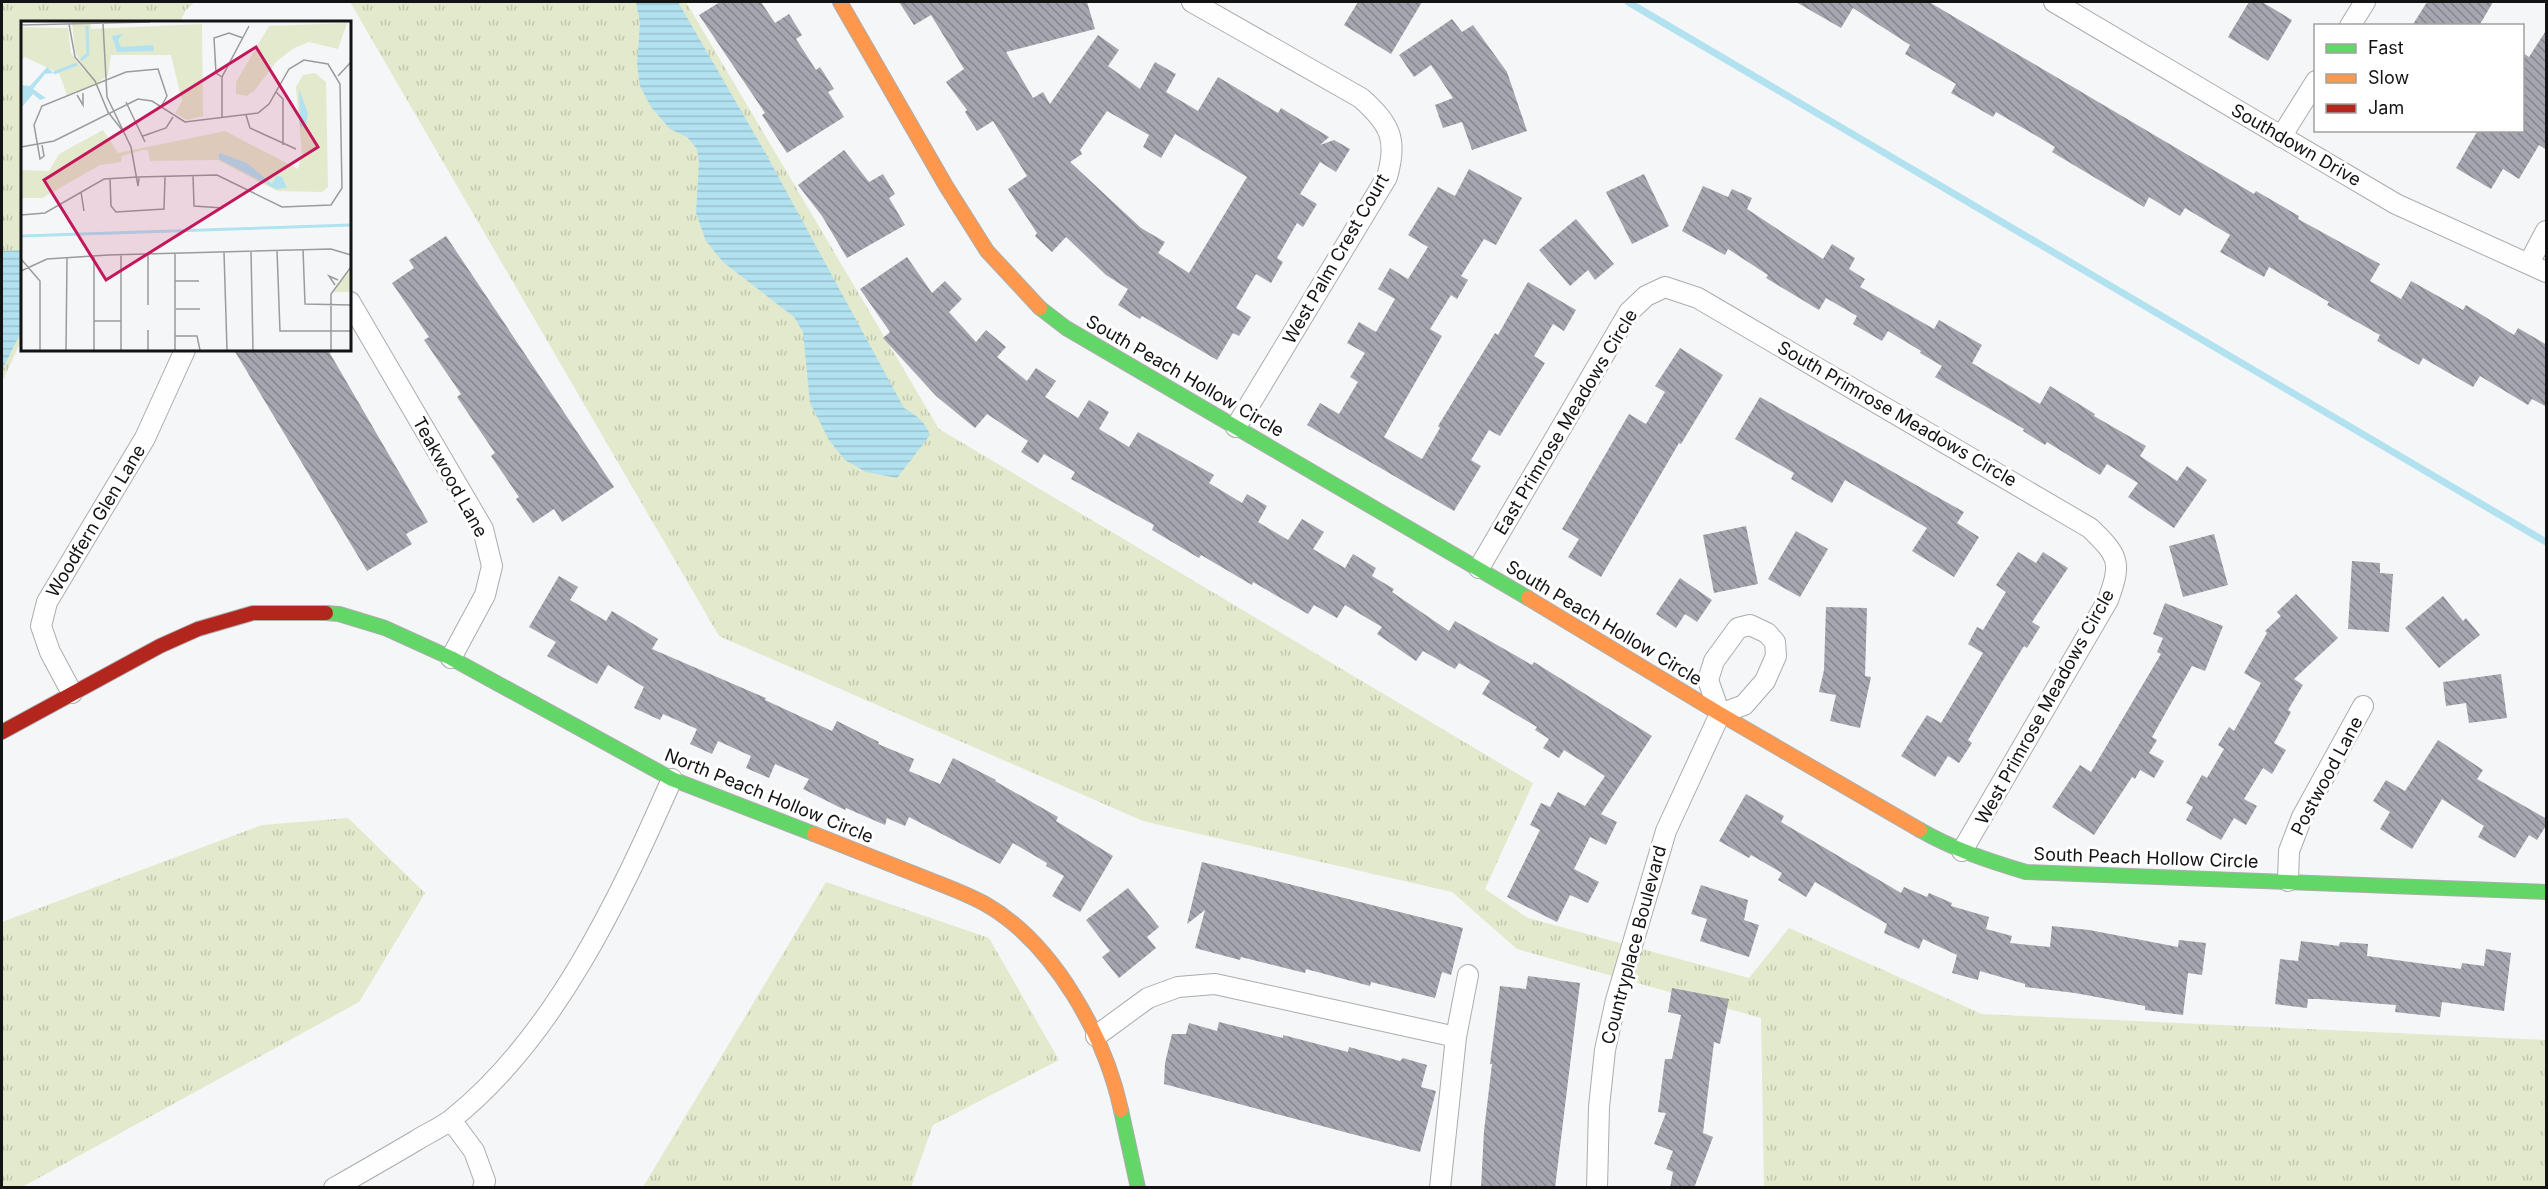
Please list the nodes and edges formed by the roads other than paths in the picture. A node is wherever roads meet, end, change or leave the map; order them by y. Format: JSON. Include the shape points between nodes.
{"nodes":[{"id":1,"x":840,"y":2,"type":"edge"},
{"id":2,"x":1192,"y":2,"type":"edge"},
{"id":3,"x":2054,"y":2,"type":"edge"},
{"id":4,"x":2365,"y":2,"type":"edge"},
{"id":5,"x":2351,"y":24,"type":"edge"},
{"id":6,"x":2314,"y":84,"type":"edge"},
{"id":7,"x":2281,"y":137,"type":"junction"},
{"id":8,"x":2547,"y":231,"type":"edge"},
{"id":9,"x":2529,"y":263,"type":"junction"},
{"id":10,"x":2547,"y":272,"type":"edge"},
{"id":11,"x":1665,"y":287,"type":"joint"},
{"id":12,"x":351,"y":305,"type":"edge"},
{"id":13,"x":185,"y":351,"type":"edge"},
{"id":14,"x":1236,"y":427,"type":"junction"},
{"id":15,"x":2117,"y":559,"type":"joint"},
{"id":16,"x":1479,"y":568,"type":"junction"},
{"id":17,"x":451,"y":658,"type":"junction"},
{"id":18,"x":72,"y":693,"type":"junction"},
{"id":19,"x":2364,"y":706,"type":"dead end"},
{"id":20,"x":1720,"y":714,"type":"junction"},
{"id":21,"x":2,"y":732,"type":"edge"},
{"id":22,"x":672,"y":779,"type":"junction"},
{"id":23,"x":1962,"y":851,"type":"junction"},
{"id":24,"x":2288,"y":881,"type":"junction"},
{"id":25,"x":2547,"y":892,"type":"edge"},
{"id":26,"x":1468,"y":975,"type":"dead end"},
{"id":27,"x":1096,"y":1036,"type":"junction"},
{"id":28,"x":1456,"y":1037,"type":"junction"},
{"id":29,"x":451,"y":1120,"type":"junction"},
{"id":30,"x":334,"y":1188,"type":"edge"},
{"id":31,"x":483,"y":1188,"type":"edge"},
{"id":32,"x":1138,"y":1188,"type":"edge"},
{"id":33,"x":1440,"y":1188,"type":"edge"},
{"id":34,"x":1597,"y":1188,"type":"edge"}],
"edges":[{"from":1,"to":14,"type":"street","name":"South Peach Hollow Circle","via":[[951,194],[1008,276],[1066,327]]},
{"from":2,"to":14,"type":"street","name":"West Palm Crest Court","via":[[1361,98],[1389,129],[1393,155],[1387,177]]},
{"from":3,"to":7,"type":"street","name":"Southdown Drive"},
{"from":4,"to":5,"type":"street"},
{"from":6,"to":7,"type":"street"},
{"from":7,"to":9,"type":"street","name":"Southdown Drive","via":[[2396,204]]},
{"from":8,"to":9,"type":"street"},
{"from":9,"to":10,"type":"street","name":"Southdown Drive"},
{"from":11,"to":15,"type":"street","name":"South Primrose Meadows Circle","via":[[1698,298],[2090,528]]},
{"from":11,"to":16,"type":"street","name":"East Primrose Meadows Circle","via":[[1646,296],[1629,312]]},
{"from":12,"to":17,"type":"street","name":"Teakwood Lane","via":[[483,529],[492,566],[485,595]]},
{"from":13,"to":18,"type":"street","name":"Woodfern Glen Lane","via":[[145,438],[47,602],[41,626]]},
{"from":14,"to":16,"type":"street","name":"South Peach Hollow Circle"},
{"from":15,"to":23,"type":"street","name":"West Primrose Meadows Circle","via":[[2116,579],[2108,600]]},
{"from":16,"to":20,"type":"street","name":"South Peach Hollow Circle"},
{"from":17,"to":18,"type":"street","name":"North Peach Hollow Circle","via":[[385,628],[339,614],[253,614],[198,629]]},
{"from":17,"to":22,"type":"street","name":"North Peach Hollow Circle"},
{"from":18,"to":21,"type":"street","name":"North Peach Hollow Circle"},
{"from":19,"to":24,"type":"street","name":"Postwood Lane","via":[[2302,817],[2289,851]]},
{"from":20,"to":23,"type":"street","name":"South Peach Hollow Circle","via":[[1939,842]]},
{"from":20,"to":34,"type":"street","name":"Countryplace Boulevard","via":[[1666,831],[1616,1000],[1605,1050],[1599,1107]]},
{"from":22,"to":27,"type":"street","name":"North Peach Hollow Circle","via":[[987,905],[1018,928],[1063,978]]},
{"from":22,"to":29,"type":"street","via":[[641,849],[571,979],[514,1058]]},
{"from":23,"to":24,"type":"street","name":"South Peach Hollow Circle","via":[[2025,872]]},
{"from":24,"to":25,"type":"street","name":"South Peach Hollow Circle"},
{"from":26,"to":28,"type":"street"},
{"from":27,"to":28,"type":"street","via":[[1148,998],[1178,987],[1215,984]]},
{"from":27,"to":32,"type":"street","name":"North Peach Hollow Circle","via":[[1119,1101]]},
{"from":28,"to":33,"type":"street"},
{"from":29,"to":30,"type":"street"},
{"from":29,"to":31,"type":"street","via":[[474,1151],[485,1181]]}]}
